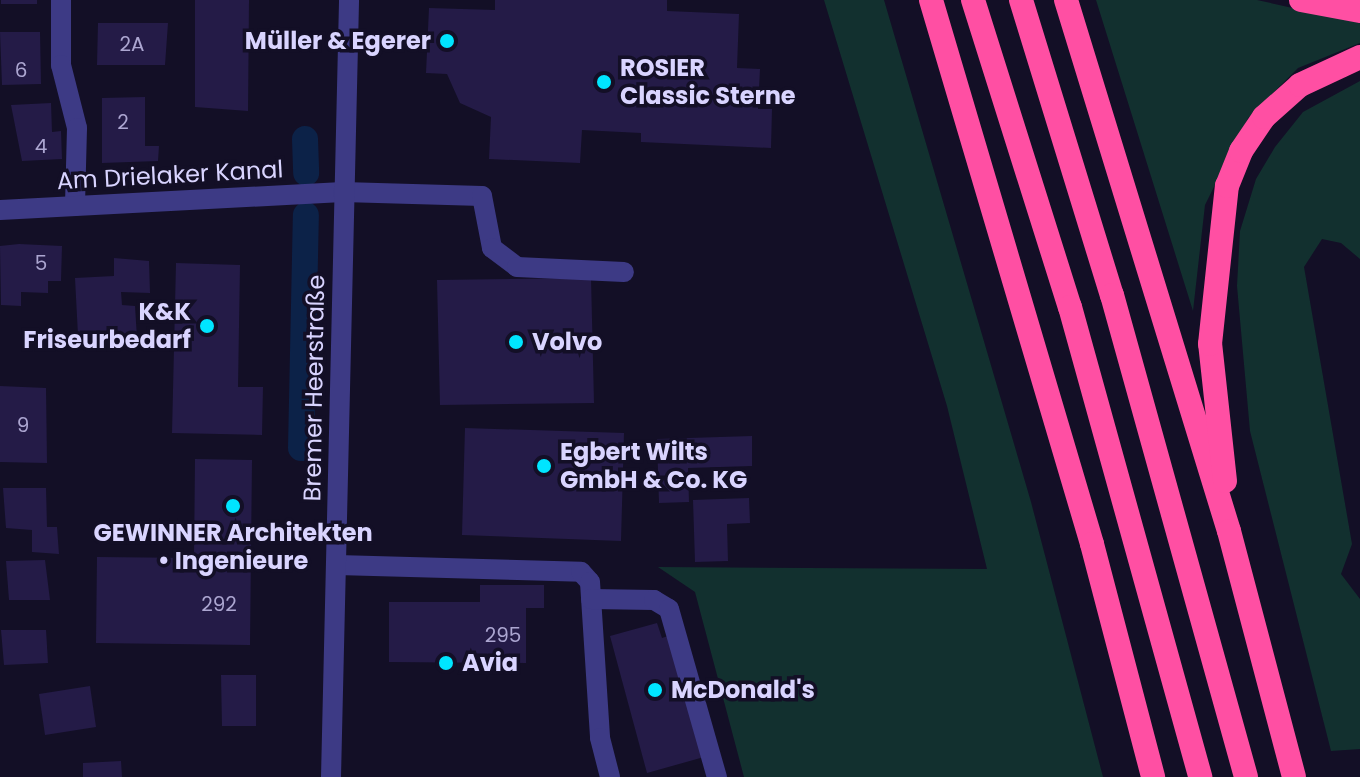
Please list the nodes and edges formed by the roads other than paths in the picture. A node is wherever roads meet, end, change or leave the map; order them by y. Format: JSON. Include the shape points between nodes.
{"nodes":[{"id":1,"x":61,"y":0,"type":"edge"},
{"id":2,"x":349,"y":0,"type":"edge"},
{"id":3,"x":931,"y":0,"type":"edge"},
{"id":4,"x":973,"y":0,"type":"edge"},
{"id":5,"x":1021,"y":0,"type":"edge"},
{"id":6,"x":1066,"y":0,"type":"edge"},
{"id":7,"x":1301,"y":0,"type":"edge"},
{"id":8,"x":1360,"y":11,"type":"edge"},
{"id":9,"x":1360,"y":57,"type":"edge"},
{"id":10,"x":343,"y":192,"type":"junction"},
{"id":11,"x":75,"y":206,"type":"junction"},
{"id":12,"x":0,"y":210,"type":"edge"},
{"id":13,"x":624,"y":272,"type":"dead end"},
{"id":14,"x":1229,"y":531,"type":"junction"},
{"id":15,"x":337,"y":565,"type":"junction"},
{"id":16,"x":591,"y":599,"type":"junction"},
{"id":17,"x":331,"y":777,"type":"edge"},
{"id":18,"x":610,"y":777,"type":"edge"},
{"id":19,"x":717,"y":777,"type":"edge"},
{"id":20,"x":1153,"y":777,"type":"edge"},
{"id":21,"x":1200,"y":777,"type":"edge"},
{"id":22,"x":1246,"y":777,"type":"edge"},
{"id":23,"x":1294,"y":777,"type":"edge"}],
"edges":[{"from":1,"to":11,"type":"street","via":[[61,65],[77,128]]},
{"from":2,"to":10,"type":"street","name":"Bremer Heerstraße"},
{"from":3,"to":20,"type":"highway","via":[[1092,544]]},
{"from":4,"to":21,"type":"highway","via":[[1074,322]]},
{"from":5,"to":22,"type":"highway","via":[[1112,295]]},
{"from":6,"to":14,"type":"highway"},
{"from":7,"to":8,"type":"highway"},
{"from":9,"to":14,"type":"highway","via":[[1300,85],[1264,117],[1241,151],[1227,186],[1210,344]]},
{"from":10,"to":11,"type":"street","name":"Am Drielaker Kanal"},
{"from":10,"to":13,"type":"street","name":"Am Drielaker Kanal","via":[[482,196],[492,248],[517,267]]},
{"from":10,"to":15,"type":"street","name":"Bremer Heerstraße"},
{"from":11,"to":12,"type":"street","name":"Am Drielaker Kanal"},
{"from":14,"to":23,"type":"highway"},
{"from":15,"to":16,"type":"street","via":[[581,572],[590,582]]},
{"from":15,"to":17,"type":"street","name":"Bremer Heerstraße"},
{"from":16,"to":18,"type":"street","via":[[600,738]]},
{"from":16,"to":19,"type":"street","via":[[654,600],[669,609]]}]}
